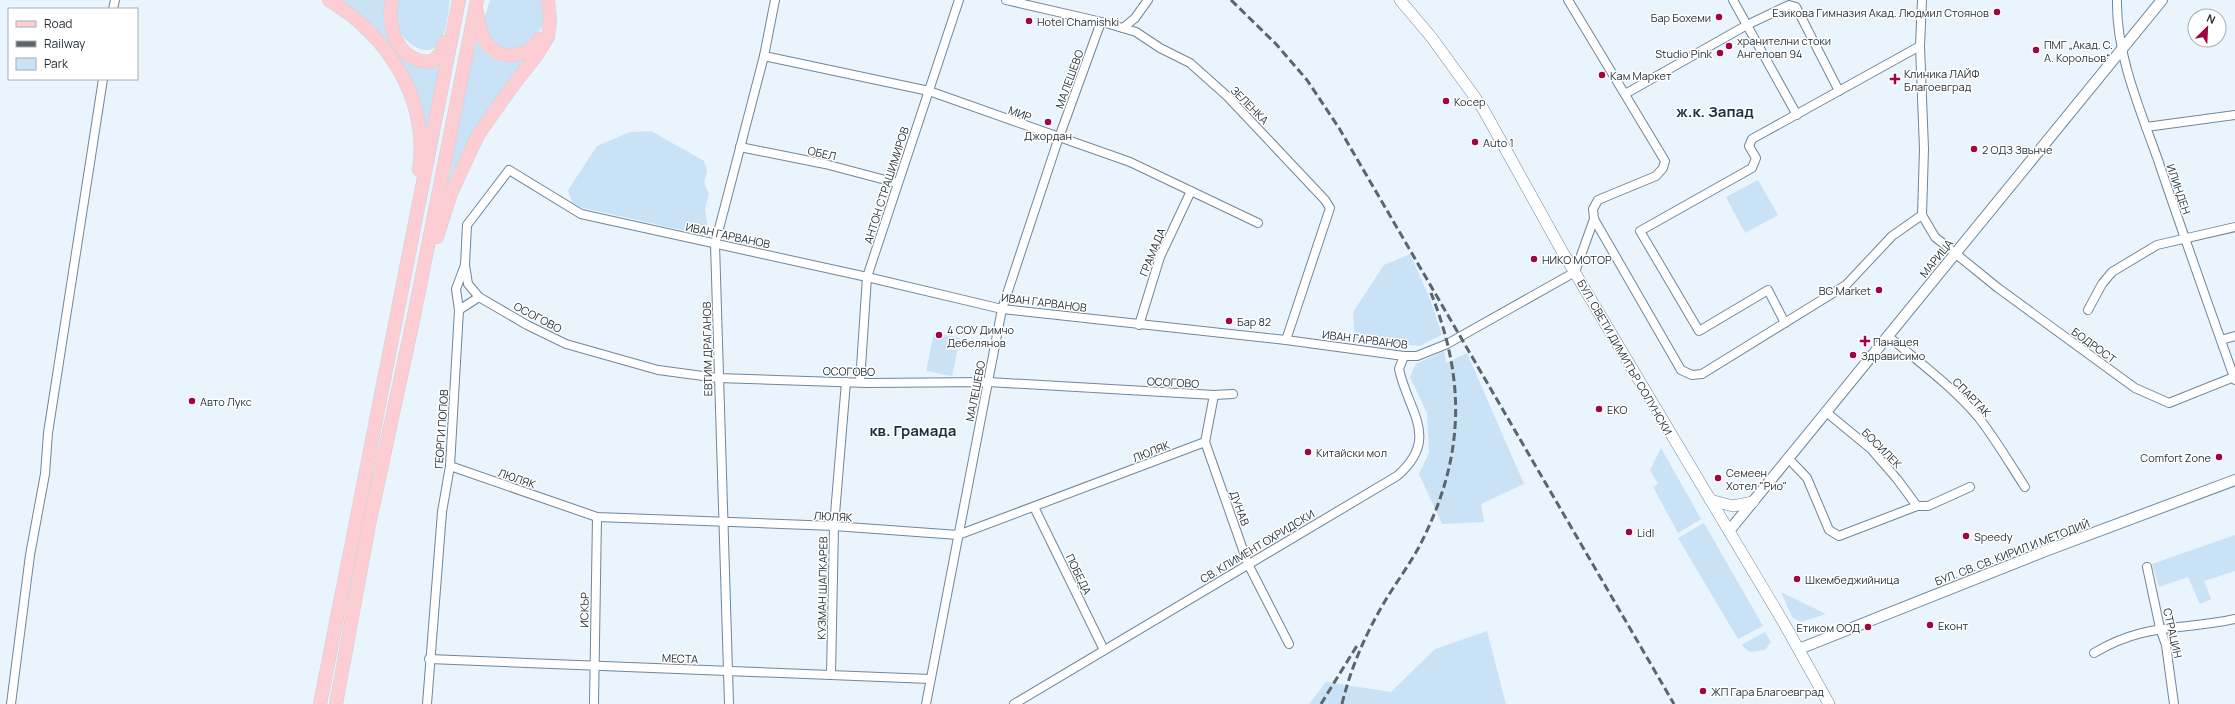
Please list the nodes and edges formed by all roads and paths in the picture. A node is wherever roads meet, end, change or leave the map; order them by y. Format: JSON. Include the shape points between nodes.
{"nodes":[{"id":1,"x":329,"y":0,"type":"edge"},
{"id":2,"x":392,"y":0,"type":"edge"},
{"id":3,"x":548,"y":0,"type":"edge"},
{"id":4,"x":775,"y":0,"type":"edge"},
{"id":5,"x":960,"y":0,"type":"edge"},
{"id":6,"x":1006,"y":0,"type":"edge"},
{"id":7,"x":1148,"y":0,"type":"edge"},
{"id":8,"x":1396,"y":0,"type":"edge"},
{"id":9,"x":1400,"y":0,"type":"edge"},
{"id":10,"x":1568,"y":0,"type":"edge"},
{"id":11,"x":1733,"y":0,"type":"edge"},
{"id":12,"x":1922,"y":0,"type":"edge"},
{"id":13,"x":2117,"y":0,"type":"edge"},
{"id":14,"x":2162,"y":0,"type":"edge"},
{"id":15,"x":459,"y":2,"type":"edge"},
{"id":16,"x":476,"y":2,"type":"edge"},
{"id":17,"x":1413,"y":15,"type":"junction"},
{"id":18,"x":550,"y":21,"type":"junction"},
{"id":19,"x":1101,"y":22,"type":"junction"},
{"id":20,"x":1747,"y":25,"type":"junction"},
{"id":21,"x":1123,"y":28,"type":"junction"},
{"id":22,"x":1920,"y":46,"type":"junction"},
{"id":23,"x":2122,"y":49,"type":"junction"},
{"id":24,"x":764,"y":56,"type":"junction"},
{"id":25,"x":103,"y":80,"type":"edge"},
{"id":26,"x":929,"y":91,"type":"junction"},
{"id":27,"x":1839,"y":91,"type":"junction"},
{"id":28,"x":1625,"y":94,"type":"junction"},
{"id":29,"x":1797,"y":115,"type":"junction"},
{"id":30,"x":2235,"y":115,"type":"edge"},
{"id":31,"x":2146,"y":127,"type":"junction"},
{"id":32,"x":1059,"y":138,"type":"junction"},
{"id":33,"x":740,"y":147,"type":"junction"},
{"id":34,"x":509,"y":170,"type":"joint"},
{"id":35,"x":897,"y":183,"type":"junction"},
{"id":36,"x":1191,"y":191,"type":"junction"},
{"id":37,"x":1922,"y":215,"type":"junction"},
{"id":38,"x":1594,"y":218,"type":"junction"},
{"id":39,"x":1258,"y":224,"type":"dead end"},
{"id":40,"x":2235,"y":227,"type":"edge"},
{"id":41,"x":2185,"y":239,"type":"junction"},
{"id":42,"x":715,"y":244,"type":"junction"},
{"id":43,"x":1955,"y":254,"type":"junction"},
{"id":44,"x":465,"y":265,"type":"junction"},
{"id":45,"x":1575,"y":272,"type":"junction"},
{"id":46,"x":867,"y":277,"type":"junction"},
{"id":47,"x":479,"y":297,"type":"junction"},
{"id":48,"x":398,"y":308,"type":"junction"},
{"id":49,"x":1002,"y":309,"type":"junction"},
{"id":50,"x":459,"y":310,"type":"junction"},
{"id":51,"x":2088,"y":310,"type":"dead end"},
{"id":52,"x":415,"y":312,"type":"junction"},
{"id":53,"x":1785,"y":323,"type":"junction"},
{"id":54,"x":1139,"y":325,"type":"junction"},
{"id":55,"x":1888,"y":336,"type":"junction"},
{"id":56,"x":2235,"y":336,"type":"edge"},
{"id":57,"x":1286,"y":340,"type":"junction"},
{"id":58,"x":2221,"y":340,"type":"junction"},
{"id":59,"x":1404,"y":356,"type":"junction"},
{"id":60,"x":718,"y":378,"type":"junction"},
{"id":61,"x":2234,"y":379,"type":"edge"},
{"id":62,"x":846,"y":382,"type":"junction"},
{"id":63,"x":860,"y":382,"type":"junction"},
{"id":64,"x":988,"y":382,"type":"junction"},
{"id":65,"x":1233,"y":394,"type":"dead end"},
{"id":66,"x":1214,"y":395,"type":"junction"},
{"id":67,"x":1826,"y":412,"type":"junction"},
{"id":68,"x":1205,"y":442,"type":"junction"},
{"id":69,"x":1788,"y":458,"type":"junction"},
{"id":70,"x":450,"y":466,"type":"junction"},
{"id":71,"x":2235,"y":480,"type":"edge"},
{"id":72,"x":1970,"y":487,"type":"dead end"},
{"id":73,"x":2024,"y":487,"type":"dead end"},
{"id":74,"x":1710,"y":500,"type":"junction"},
{"id":75,"x":1752,"y":502,"type":"junction"},
{"id":76,"x":1917,"y":506,"type":"junction"},
{"id":77,"x":1034,"y":507,"type":"junction"},
{"id":78,"x":597,"y":517,"type":"junction"},
{"id":79,"x":723,"y":523,"type":"junction"},
{"id":80,"x":834,"y":526,"type":"junction"},
{"id":81,"x":1729,"y":531,"type":"junction"},
{"id":82,"x":958,"y":535,"type":"junction"},
{"id":83,"x":1248,"y":564,"type":"junction"},
{"id":84,"x":2147,"y":567,"type":"dead end"},
{"id":85,"x":2235,"y":619,"type":"edge"},
{"id":86,"x":2160,"y":628,"type":"junction"},
{"id":87,"x":1289,"y":644,"type":"dead end"},
{"id":88,"x":1798,"y":649,"type":"junction"},
{"id":89,"x":1104,"y":650,"type":"junction"},
{"id":90,"x":2094,"y":653,"type":"dead end"},
{"id":91,"x":429,"y":659,"type":"junction"},
{"id":92,"x":594,"y":665,"type":"junction"},
{"id":93,"x":727,"y":671,"type":"junction"},
{"id":94,"x":831,"y":675,"type":"junction"},
{"id":95,"x":930,"y":679,"type":"junction"},
{"id":96,"x":11,"y":704,"type":"edge"},
{"id":97,"x":320,"y":704,"type":"edge"},
{"id":98,"x":336,"y":704,"type":"edge"},
{"id":99,"x":426,"y":704,"type":"edge"},
{"id":100,"x":594,"y":704,"type":"edge"},
{"id":101,"x":729,"y":704,"type":"edge"},
{"id":102,"x":926,"y":704,"type":"edge"},
{"id":103,"x":1014,"y":704,"type":"edge"},
{"id":104,"x":1829,"y":704,"type":"edge"},
{"id":105,"x":2174,"y":704,"type":"edge"}],
"edges":[{"from":1,"to":48,"type":"main road","via":[[359,20],[391,55],[414,108],[419,141],[419,166]]},
{"from":2,"to":15,"type":"main road","via":[[389,22],[398,43],[409,54],[428,61],[440,54]]},
{"from":3,"to":18,"type":"main road"},
{"from":4,"to":24,"type":"street","name":"ЕВТИМ ДРАГАНОВ"},
{"from":5,"to":26,"type":"street","name":"АНТОН СТРАШИМИРОВ"},
{"from":6,"to":19,"type":"street","name":"ЗЕЛЕНКА"},
{"from":7,"to":21,"type":"street","via":[[1135,18]]},
{"from":8,"to":17,"type":"main road","name":"БУЛ. СВЕТИ ДИМИТЪР СОЛУНСКИ"},
{"from":9,"to":17,"type":"main road","name":"БУЛ. СВЕТИ ДИМИТЪР СОЛУНСКИ"},
{"from":10,"to":28,"type":"street"},
{"from":11,"to":20,"type":"street"},
{"from":12,"to":22,"type":"street"},
{"from":13,"to":23,"type":"street","name":"ИЛИНДЕН","via":[[2117,23]]},
{"from":14,"to":23,"type":"street","name":"МАРИЦА"},
{"from":15,"to":48,"type":"main road"},
{"from":16,"to":18,"type":"main road","via":[[480,28],[488,44],[504,54],[514,56],[530,51]]},
{"from":16,"to":52,"type":"main road"},
{"from":17,"to":45,"type":"main road","name":"БУЛ. СВЕТИ ДИМИТЪР СОЛУНСКИ","via":[[1482,107]]},
{"from":18,"to":52,"type":"main road","via":[[548,37],[543,46],[490,117],[469,153],[451,193]]},
{"from":19,"to":21,"type":"street","name":"ЗЕЛЕНКА"},
{"from":19,"to":32,"type":"street","name":"МАЛЕШЕВО"},
{"from":20,"to":27,"type":"street","via":[[1789,5],[1796,7]]},
{"from":20,"to":28,"type":"street"},
{"from":20,"to":29,"type":"street"},
{"from":21,"to":57,"type":"street","name":"ЗЕЛЕНКА","via":[[1136,32],[1196,68],[1268,138],[1330,208]]},
{"from":22,"to":27,"type":"street"},
{"from":22,"to":37,"type":"street","via":[[1924,148]]},
{"from":23,"to":31,"type":"street","name":"ИЛИНДЕН"},
{"from":23,"to":43,"type":"street","name":"МАРИЦА"},
{"from":24,"to":26,"type":"street","name":"МИР"},
{"from":24,"to":33,"type":"street","name":"ЕВТИМ ДРАГАНОВ"},
{"from":25,"to":96,"type":"street","via":[[48,433],[45,474],[30,555]]},
{"from":26,"to":32,"type":"street","name":"МИР"},
{"from":26,"to":35,"type":"street","name":"АНТОН СТРАШИМИРОВ"},
{"from":27,"to":29,"type":"street"},
{"from":28,"to":38,"type":"street","via":[[1665,161],[1656,176],[1598,200]]},
{"from":29,"to":53,"type":"street","via":[[1750,142],[1749,146],[1756,158],[1752,168],[1640,231],[1699,331],[1768,290]]},
{"from":30,"to":31,"type":"street"},
{"from":31,"to":41,"type":"street","name":"ИЛИНДЕН"},
{"from":32,"to":36,"type":"street","name":"МИР","via":[[1130,162]]},
{"from":32,"to":49,"type":"street","name":"МАЛЕШЕВО"},
{"from":33,"to":35,"type":"street","name":"ОБЕЛ","via":[[825,164]]},
{"from":33,"to":42,"type":"street","name":"ЕВТИМ ДРАГАНОВ"},
{"from":34,"to":42,"type":"street","name":"ИВАН ГАРВАНОВ","via":[[581,214]]},
{"from":34,"to":44,"type":"street","name":"ГЕОРГИ ПОПОВ","via":[[467,225]]},
{"from":35,"to":46,"type":"street","name":"АНТОН СТРАШИМИРОВ"},
{"from":36,"to":39,"type":"street","name":"МИР"},
{"from":36,"to":54,"type":"street","name":"ГРАМАДА","via":[[1160,257]]},
{"from":37,"to":43,"type":"street","name":"БОДРОСТ","via":[[1935,237]]},
{"from":37,"to":53,"type":"street","via":[[1892,236],[1846,285]]},
{"from":38,"to":45,"type":"street"},
{"from":38,"to":53,"type":"street","via":[[1681,370],[1692,375],[1702,374]]},
{"from":40,"to":41,"type":"street"},
{"from":41,"to":51,"type":"street","via":[[2158,244],[2112,272],[2102,284]]},
{"from":41,"to":58,"type":"street","name":"ИЛИНДЕН"},
{"from":42,"to":46,"type":"street","name":"ИВАН ГАРВАНОВ"},
{"from":42,"to":60,"type":"street","name":"ЕВТИМ ДРАГАНОВ"},
{"from":43,"to":55,"type":"street","name":"МАРИЦА"},
{"from":43,"to":61,"type":"street","name":"БОДРОСТ","via":[[2135,388],[2169,403]]},
{"from":44,"to":47,"type":"street","via":[[468,284]]},
{"from":44,"to":50,"type":"street","name":"ГЕОРГИ ПОПОВ","via":[[456,289]]},
{"from":45,"to":59,"type":"street","name":"ИВАН ГАРВАНОВ","via":[[1448,344],[1417,356]]},
{"from":45,"to":74,"type":"main road","name":"БУЛ. СВЕТИ ДИМИТЪР СОЛУНСКИ"},
{"from":46,"to":49,"type":"street","name":"ИВАН ГАРВАНОВ"},
{"from":46,"to":63,"type":"street","name":"АНТОН СТРАШИМИРОВ"},
{"from":47,"to":50,"type":"street"},
{"from":47,"to":60,"type":"street","name":"ОСОГОВО","via":[[566,344],[658,370]]},
{"from":48,"to":97,"type":"main road"},
{"from":49,"to":54,"type":"street","name":"ИВАН ГАРВАНОВ"},
{"from":49,"to":64,"type":"street","name":"МАЛЕШЕВО"},
{"from":50,"to":70,"type":"street","name":"ГЕОРГИ ПОПОВ"},
{"from":52,"to":98,"type":"main road","via":[[369,525]]},
{"from":54,"to":57,"type":"street","name":"ИВАН ГАРВАНОВ"},
{"from":55,"to":67,"type":"street","name":"МАРИЦА"},
{"from":55,"to":73,"type":"street","name":"СПАРТАК","via":[[1952,390],[1978,417],[1999,445]]},
{"from":56,"to":58,"type":"street"},
{"from":57,"to":59,"type":"street","name":"ИВАН ГАРВАНОВ"},
{"from":58,"to":61,"type":"street","name":"ИЛИНДЕН"},
{"from":59,"to":83,"type":"street","name":"СВ. КЛИМЕНТ ОХРИДСКИ","via":[[1399,369],[1420,431],[1413,459],[1397,476]]},
{"from":60,"to":62,"type":"street","name":"ОСОГОВО"},
{"from":60,"to":79,"type":"street","name":"ЕВТИМ ДРАГАНОВ"},
{"from":62,"to":63,"type":"street","name":"ОСОГОВО"},
{"from":62,"to":80,"type":"street","name":"КУЗМАН ШАПКАРЕВ"},
{"from":63,"to":64,"type":"street","name":"ОСОГОВО"},
{"from":64,"to":66,"type":"street","name":"ОСОГОВО"},
{"from":64,"to":82,"type":"street","name":"МАЛЕШЕВО"},
{"from":65,"to":66,"type":"street","name":"ОСОГОВО"},
{"from":66,"to":68,"type":"street"},
{"from":67,"to":69,"type":"street","name":"МАРИЦА"},
{"from":67,"to":76,"type":"street","name":"БОСИЛЕК","via":[[1871,449],[1898,479]]},
{"from":68,"to":77,"type":"street","name":"ЛЮЛЯК"},
{"from":68,"to":83,"type":"street","name":"ДУНАВ"},
{"from":69,"to":75,"type":"street","name":"МАРИЦА"},
{"from":69,"to":76,"type":"street","via":[[1808,478],[1829,530],[1835,535],[1843,535]]},
{"from":70,"to":78,"type":"street","name":"ЛЮЛЯК"},
{"from":70,"to":91,"type":"street","name":"ГЕОРГИ ПОПОВ","via":[[442,512]]},
{"from":71,"to":88,"type":"street","name":"БУЛ. СВ. СВ. КИРИЛ И МЕТОДИЙ","via":[[2048,550]]},
{"from":72,"to":76,"type":"street","via":[[1928,506]]},
{"from":74,"to":75,"type":"main road","via":[[1733,506]]},
{"from":74,"to":81,"type":"main road","name":"БУЛ. СВЕТИ ДИМИТЪР СОЛУНСКИ"},
{"from":75,"to":81,"type":"street","name":"МАРИЦА"},
{"from":77,"to":82,"type":"street","name":"ЛЮЛЯК"},
{"from":77,"to":89,"type":"street","name":"ПОБЕДА"},
{"from":78,"to":79,"type":"street","name":"ЛЮЛЯК"},
{"from":78,"to":92,"type":"street","name":"ИСКЪР"},
{"from":79,"to":80,"type":"street","name":"ЛЮЛЯК"},
{"from":79,"to":93,"type":"street","name":"ЕВТИМ ДРАГАНОВ"},
{"from":80,"to":82,"type":"street","name":"ЛЮЛЯК"},
{"from":80,"to":94,"type":"street","name":"КУЗМАН ШАПКАРЕВ"},
{"from":81,"to":88,"type":"main road","name":"БУЛ. СВЕТИ ДИМИТЪР СОЛУНСКИ"},
{"from":82,"to":95,"type":"street","name":"МАЛЕШЕВО"},
{"from":83,"to":87,"type":"street","name":"ДУНАВ"},
{"from":83,"to":89,"type":"street","name":"СВ. КЛИМЕНТ ОХРИДСКИ"},
{"from":84,"to":86,"type":"street","name":"СТРАЦИН"},
{"from":85,"to":86,"type":"street"},
{"from":86,"to":90,"type":"street","via":[[2122,638]]},
{"from":86,"to":105,"type":"street","name":"СТРАЦИН","via":[[2166,645]]},
{"from":88,"to":104,"type":"main road","name":"БУЛ. СВЕТИ ДИМИТЪР СОЛУНСКИ"},
{"from":89,"to":103,"type":"street","name":"СВ. КЛИМЕНТ ОХРИДСКИ"},
{"from":91,"to":92,"type":"street","name":"МЕСТА"},
{"from":91,"to":99,"type":"street","name":"ГЕОРГИ ПОПОВ"},
{"from":92,"to":93,"type":"street","name":"МЕСТА"},
{"from":92,"to":100,"type":"street","name":"ИСКЪР"},
{"from":93,"to":94,"type":"street","name":"МЕСТА"},
{"from":93,"to":101,"type":"street","name":"ЕВТИМ ДРАГАНОВ"},
{"from":94,"to":95,"type":"street","name":"МЕСТА"},
{"from":95,"to":102,"type":"street","name":"МАЛЕШЕВО"}]}
